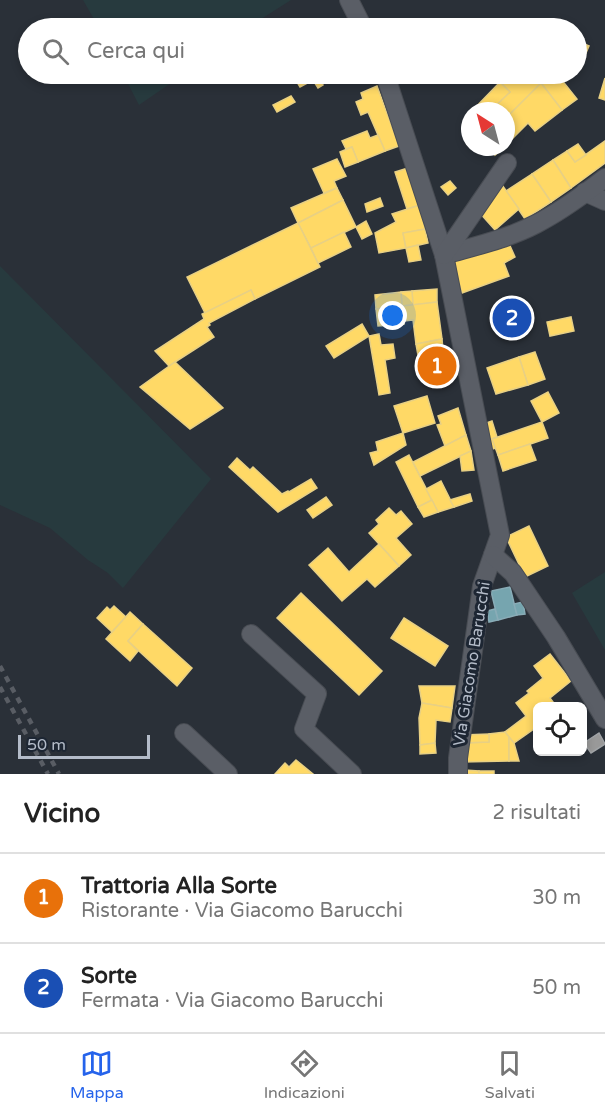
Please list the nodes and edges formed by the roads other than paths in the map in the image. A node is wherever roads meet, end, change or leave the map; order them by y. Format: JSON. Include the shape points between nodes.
{"nodes":[{"id":1,"x":349,"y":0,"type":"edge"},
{"id":2,"x":358,"y":18,"type":"edge"},
{"id":3,"x":388,"y":84,"type":"edge"},
{"id":4,"x":507,"y":163,"type":"dead end"},
{"id":5,"x":605,"y":178,"type":"edge"},
{"id":6,"x":585,"y":192,"type":"junction"},
{"id":7,"x":605,"y":201,"type":"edge"},
{"id":8,"x":444,"y":255,"type":"junction"},
{"id":9,"x":493,"y":555,"type":"junction"},
{"id":10,"x":251,"y":634,"type":"dead end"},
{"id":11,"x":605,"y":719,"type":"edge"},
{"id":12,"x":184,"y":733,"type":"dead end"},
{"id":13,"x":228,"y":774,"type":"edge"},
{"id":14,"x":352,"y":774,"type":"edge"},
{"id":15,"x":458,"y":774,"type":"edge"}],
"edges":[{"from":1,"to":2,"type":"street"},
{"from":3,"to":8,"type":"street","name":"Via Giacomo Barucchi"},
{"from":4,"to":8,"type":"street"},
{"from":5,"to":6,"type":"street"},
{"from":6,"to":7,"type":"street"},
{"from":6,"to":8,"type":"street","via":[[535,224]]},
{"from":8,"to":9,"type":"street","name":"Via Giacomo Barucchi","via":[[500,535]]},
{"from":9,"to":11,"type":"street","name":"Via Giacomo Barucchi","via":[[513,573]]},
{"from":9,"to":15,"type":"street","name":"Via Giacomo Barucchi","via":[[482,586]]},
{"from":10,"to":14,"type":"street","via":[[317,694],[304,729]]},
{"from":12,"to":13,"type":"street"}]}
